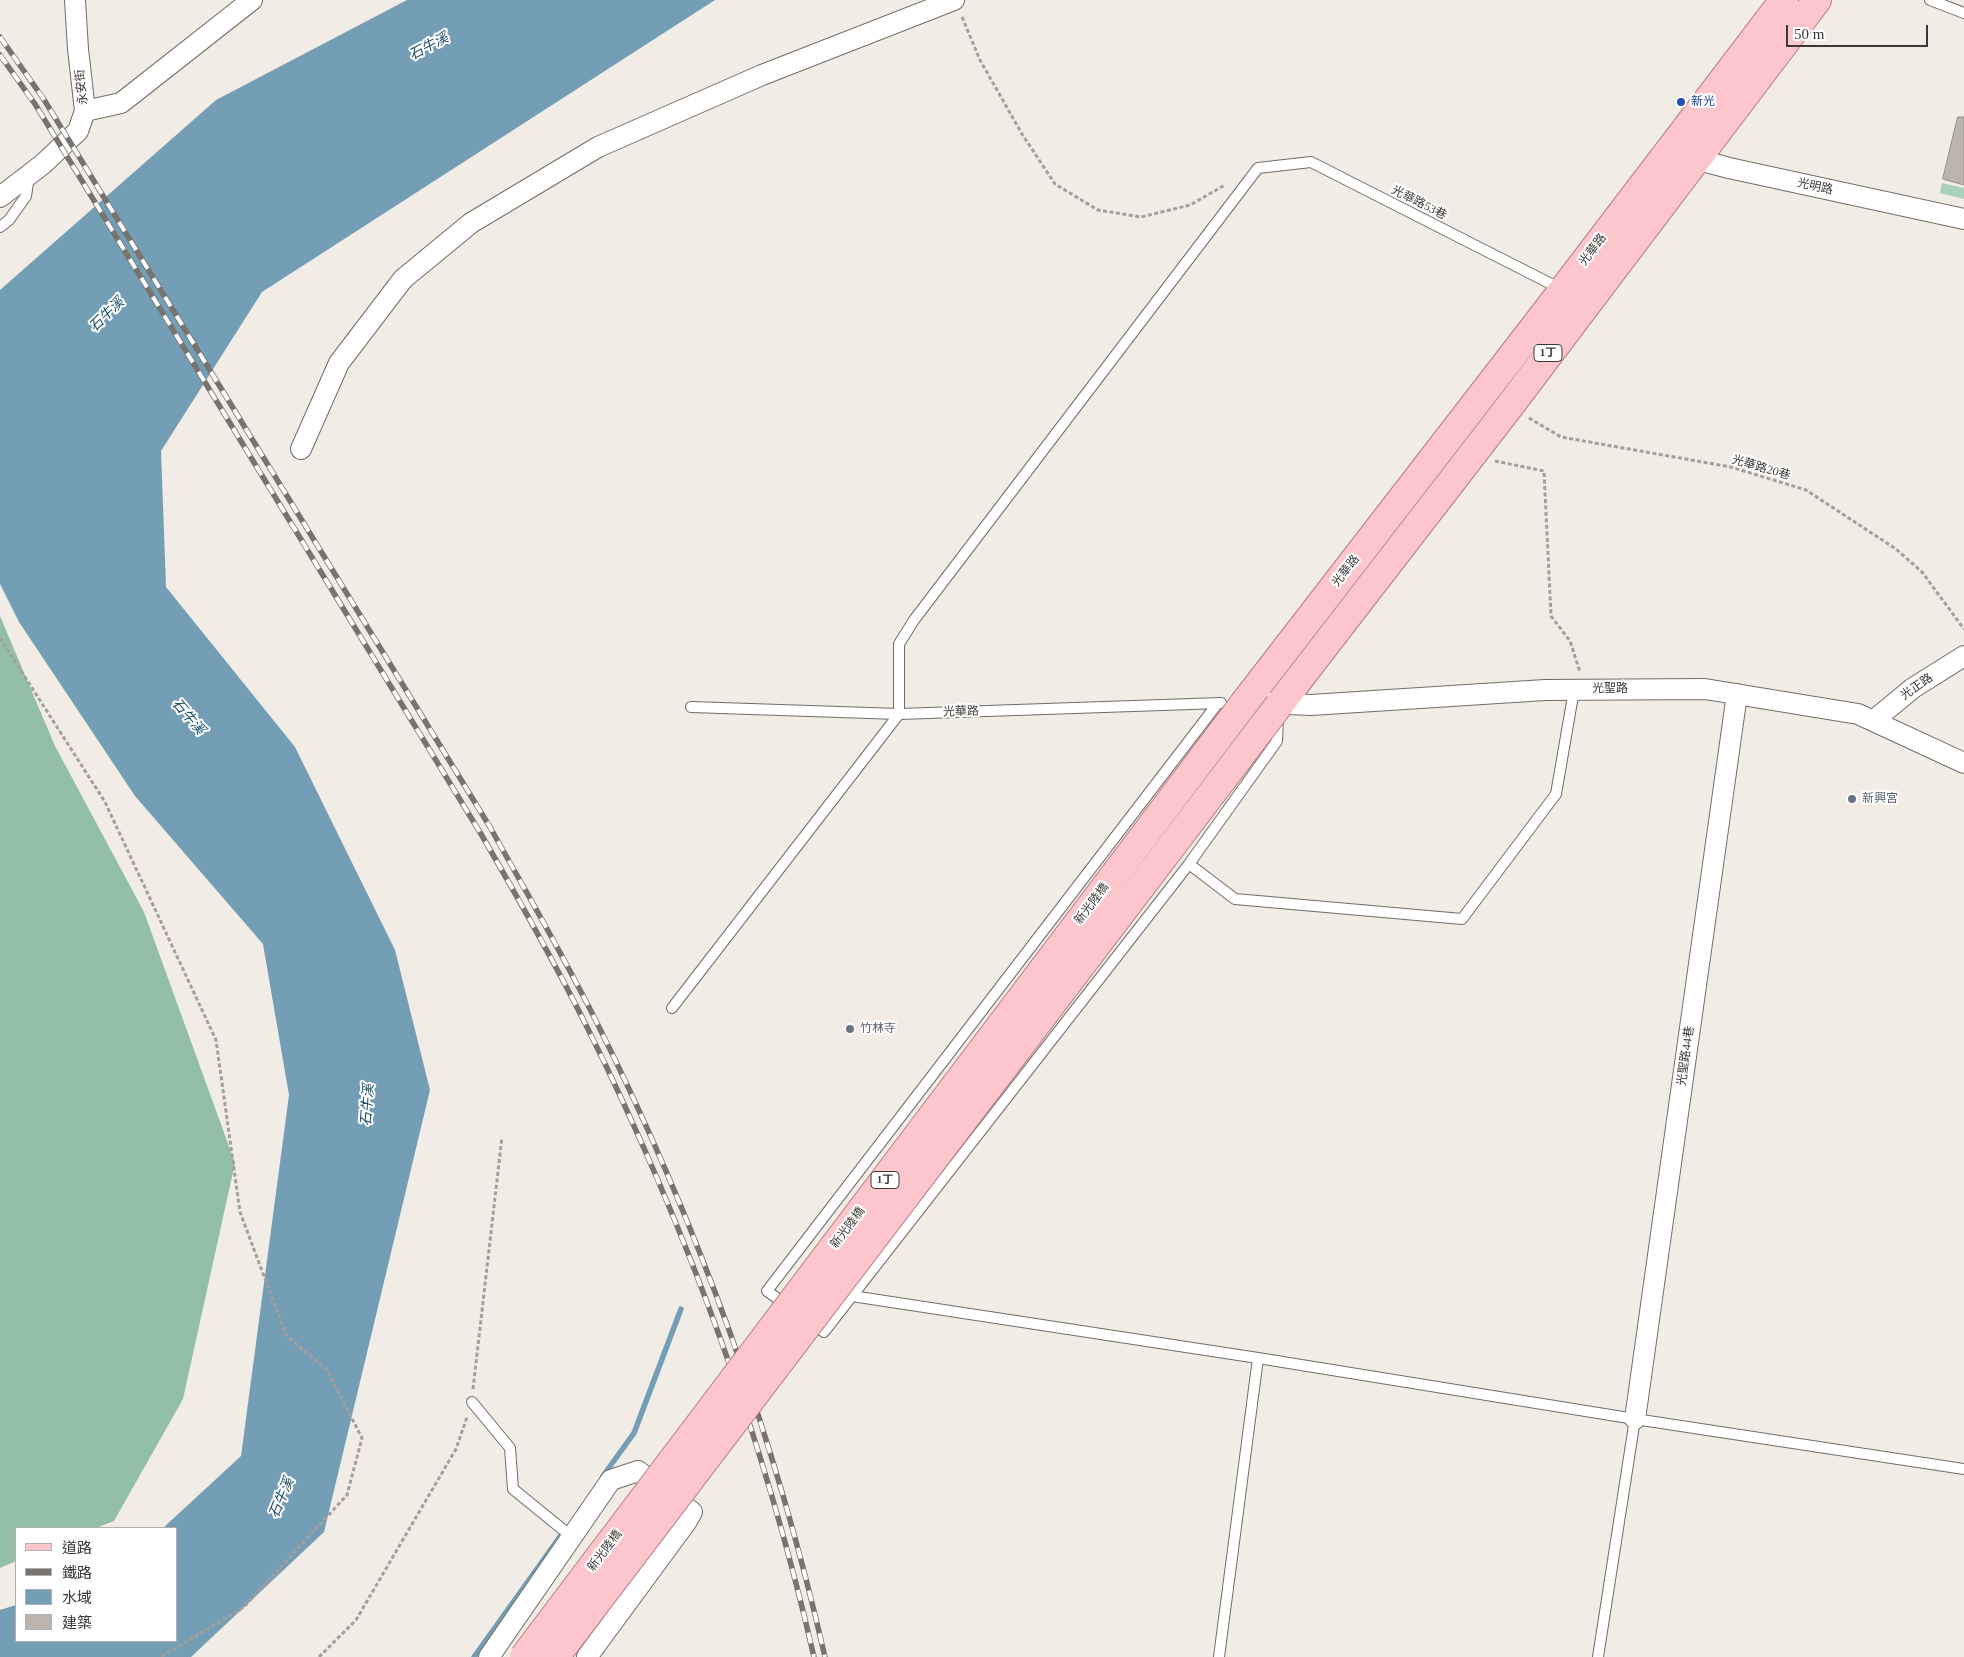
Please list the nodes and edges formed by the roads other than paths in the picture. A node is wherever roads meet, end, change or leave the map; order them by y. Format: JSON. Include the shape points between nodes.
{"nodes":[{"id":1,"x":75,"y":0,"type":"edge"},
{"id":2,"x":252,"y":0,"type":"edge"},
{"id":3,"x":1784,"y":0,"type":"edge"},
{"id":4,"x":1817,"y":0,"type":"edge"},
{"id":5,"x":1930,"y":0,"type":"edge"},
{"id":6,"x":957,"y":4,"type":"edge"},
{"id":7,"x":1964,"y":13,"type":"edge"},
{"id":8,"x":85,"y":111,"type":"junction"},
{"id":9,"x":1668,"y":150,"type":"junction"},
{"id":10,"x":1696,"y":160,"type":"junction"},
{"id":11,"x":30,"y":174,"type":"junction"},
{"id":12,"x":0,"y":197,"type":"edge"},
{"id":13,"x":1964,"y":219,"type":"edge"},
{"id":14,"x":0,"y":228,"type":"edge"},
{"id":15,"x":1563,"y":290,"type":"junction"},
{"id":16,"x":1521,"y":344,"type":"junction"},
{"id":17,"x":1543,"y":360,"type":"junction"},
{"id":18,"x":301,"y":449,"type":"dead end"},
{"id":19,"x":1964,"y":656,"type":"edge"},
{"id":20,"x":1580,"y":689,"type":"junction"},
{"id":21,"x":1737,"y":694,"type":"junction"},
{"id":22,"x":1232,"y":703,"type":"junction"},
{"id":23,"x":1279,"y":705,"type":"junction"},
{"id":24,"x":691,"y":707,"type":"dead end"},
{"id":25,"x":899,"y":714,"type":"junction"},
{"id":26,"x":1873,"y":721,"type":"junction"},
{"id":27,"x":1964,"y":763,"type":"edge"},
{"id":28,"x":1189,"y":864,"type":"junction"},
{"id":29,"x":672,"y":1008,"type":"dead end"},
{"id":30,"x":852,"y":1296,"type":"junction"},
{"id":31,"x":1258,"y":1358,"type":"junction"},
{"id":32,"x":472,"y":1402,"type":"road end"},
{"id":33,"x":1635,"y":1419,"type":"junction"},
{"id":34,"x":1964,"y":1469,"type":"edge"},
{"id":35,"x":572,"y":1537,"type":"junction"},
{"id":36,"x":490,"y":1657,"type":"edge"},
{"id":37,"x":524,"y":1657,"type":"edge"},
{"id":38,"x":555,"y":1657,"type":"edge"},
{"id":39,"x":587,"y":1657,"type":"edge"},
{"id":40,"x":1219,"y":1657,"type":"edge"},
{"id":41,"x":1598,"y":1657,"type":"edge"}],
"edges":[{"from":1,"to":8,"type":"street","name":"永安街"},
{"from":2,"to":8,"type":"street","via":[[121,103]]},
{"from":3,"to":9,"type":"main road","name":"光華路","number":"1丁"},
{"from":4,"to":10,"type":"main road","number":"1丁"},
{"from":5,"to":7,"type":"lane"},
{"from":6,"to":18,"type":"street","via":[[762,75],[598,147],[471,223],[403,279],[339,363]]},
{"from":8,"to":11,"type":"street","name":"永安街","via":[[78,131]]},
{"from":9,"to":10,"type":"street","name":"光明路"},
{"from":9,"to":15,"type":"main road","name":"光華路","number":"1丁"},
{"from":10,"to":13,"type":"street","name":"光明路"},
{"from":10,"to":17,"type":"main road","number":"1丁"},
{"from":11,"to":12,"type":"street","name":"永安街"},
{"from":11,"to":14,"type":"lane","via":[[26,196]]},
{"from":15,"to":16,"type":"main road","name":"光華路","number":"1丁"},
{"from":15,"to":25,"type":"lane","name":"光華路53巷","via":[[1311,162],[1258,168],[920,612],[899,644]]},
{"from":16,"to":17,"type":"main road"},
{"from":16,"to":22,"type":"main road","name":"光華路","number":"1丁"},
{"from":17,"to":23,"type":"main road","number":"1丁"},
{"from":19,"to":26,"type":"street","name":"光正路","via":[[1913,688]]},
{"from":20,"to":21,"type":"street","name":"光聖路","via":[[1705,688]]},
{"from":20,"to":23,"type":"street","name":"光聖路"},
{"from":20,"to":28,"type":"lane","via":[[1556,794],[1462,919],[1235,899]]},
{"from":21,"to":26,"type":"street","name":"光聖路","via":[[1858,714]]},
{"from":21,"to":33,"type":"street","name":"光聖路44巷"},
{"from":22,"to":23,"type":"street","name":"光聖路"},
{"from":22,"to":25,"type":"lane","name":"光華路"},
{"from":22,"to":30,"type":"lane","via":[[768,1291],[824,1332]]},
{"from":22,"to":37,"type":"main road","name":"新光陸橋","number":"1丁","bridge":true},
{"from":23,"to":28,"type":"lane","via":[[1277,741]]},
{"from":23,"to":38,"type":"main road","name":"新光陸橋","number":"1丁","bridge":true},
{"from":24,"to":25,"type":"lane","name":"光華路"},
{"from":25,"to":29,"type":"lane"},
{"from":26,"to":27,"type":"street","name":"光聖路"},
{"from":28,"to":30,"type":"lane"},
{"from":30,"to":31,"type":"lane"},
{"from":31,"to":33,"type":"lane"},
{"from":31,"to":40,"type":"lane"},
{"from":32,"to":35,"type":"lane","via":[[510,1448],[513,1489]]},
{"from":33,"to":34,"type":"lane"},
{"from":33,"to":41,"type":"lane"},
{"from":35,"to":36,"type":"street"},
{"from":35,"to":39,"type":"street","via":[[611,1480],[638,1471],[692,1512]]}]}
